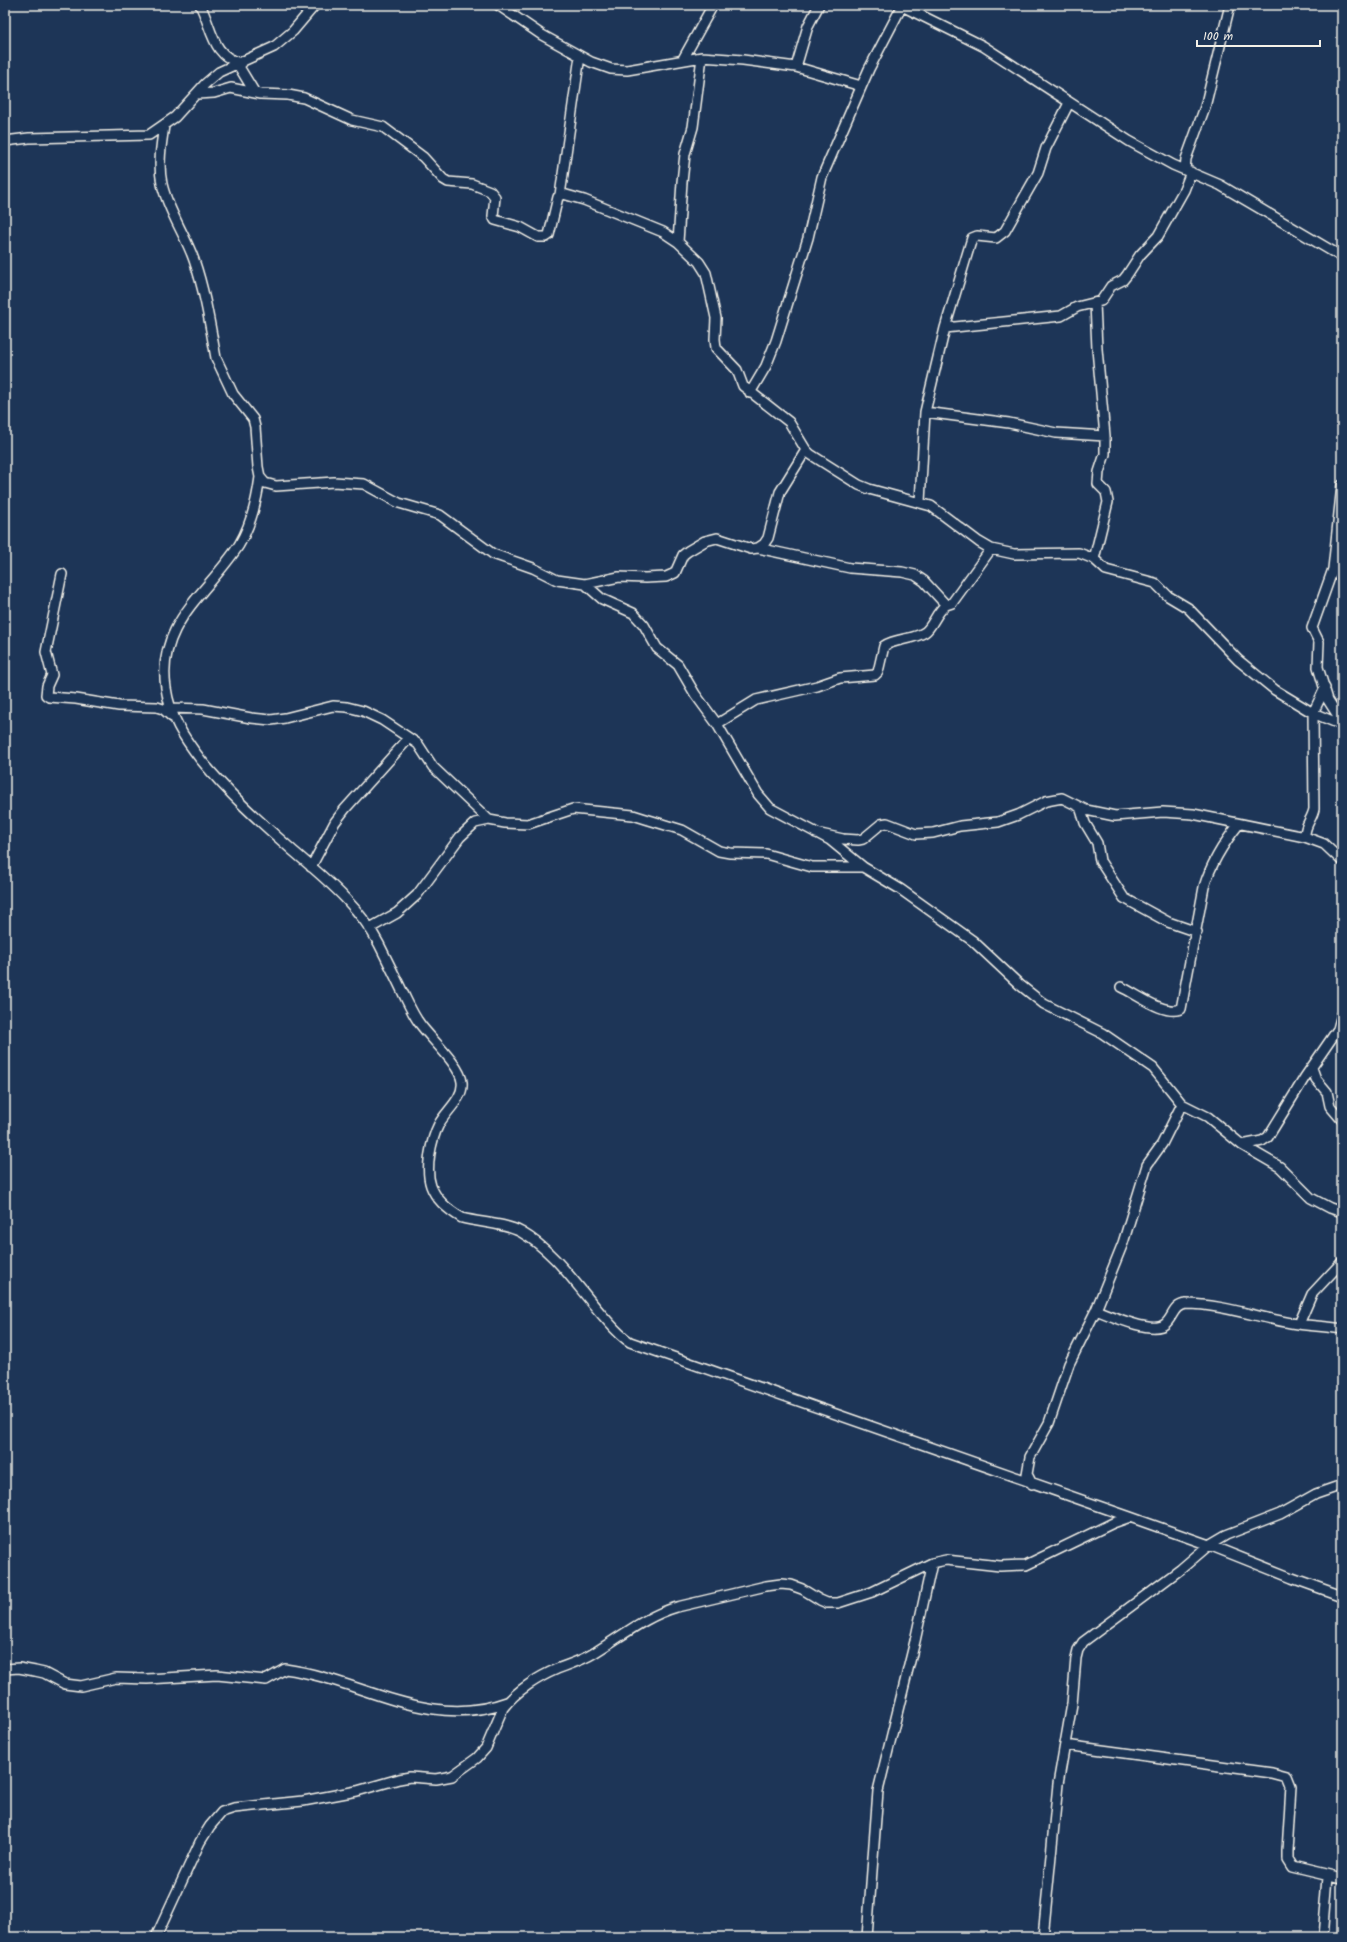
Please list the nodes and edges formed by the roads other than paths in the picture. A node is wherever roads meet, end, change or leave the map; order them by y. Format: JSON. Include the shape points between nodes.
{"nodes":[{"id":1,"x":200,"y":5,"type":"edge"},
{"id":2,"x":315,"y":5,"type":"edge"},
{"id":3,"x":498,"y":5,"type":"edge"},
{"id":4,"x":713,"y":5,"type":"edge"},
{"id":5,"x":819,"y":5,"type":"edge"},
{"id":6,"x":901,"y":5,"type":"edge"},
{"id":7,"x":1230,"y":5,"type":"edge"},
{"id":8,"x":580,"y":56,"type":"junction"},
{"id":9,"x":702,"y":57,"type":"junction"},
{"id":10,"x":683,"y":59,"type":"junction"},
{"id":11,"x":240,"y":64,"type":"junction"},
{"id":12,"x":796,"y":67,"type":"junction"},
{"id":13,"x":861,"y":86,"type":"junction"},
{"id":14,"x":255,"y":93,"type":"junction"},
{"id":15,"x":197,"y":94,"type":"junction"},
{"id":16,"x":1069,"y":103,"type":"junction"},
{"id":17,"x":164,"y":126,"type":"junction"},
{"id":18,"x":150,"y":135,"type":"junction"},
{"id":19,"x":5,"y":141,"type":"edge"},
{"id":20,"x":161,"y":150,"type":"junction"},
{"id":21,"x":1188,"y":171,"type":"junction"},
{"id":22,"x":560,"y":195,"type":"junction"},
{"id":23,"x":678,"y":242,"type":"junction"},
{"id":24,"x":1342,"y":257,"type":"edge"},
{"id":25,"x":1095,"y":303,"type":"junction"},
{"id":26,"x":945,"y":328,"type":"junction"},
{"id":27,"x":750,"y":393,"type":"junction"},
{"id":28,"x":925,"y":412,"type":"junction"},
{"id":29,"x":1105,"y":436,"type":"junction"},
{"id":30,"x":806,"y":450,"type":"junction"},
{"id":31,"x":260,"y":477,"type":"junction"},
{"id":32,"x":1342,"y":485,"type":"edge"},
{"id":33,"x":920,"y":502,"type":"junction"},
{"id":34,"x":758,"y":548,"type":"junction"},
{"id":35,"x":991,"y":548,"type":"junction"},
{"id":36,"x":1094,"y":559,"type":"junction"},
{"id":37,"x":62,"y":574,"type":"dead end"},
{"id":38,"x":585,"y":584,"type":"junction"},
{"id":39,"x":946,"y":604,"type":"junction"},
{"id":40,"x":1325,"y":688,"type":"junction"},
{"id":41,"x":171,"y":712,"type":"junction"},
{"id":42,"x":1313,"y":713,"type":"junction"},
{"id":43,"x":1342,"y":722,"type":"edge"},
{"id":44,"x":717,"y":724,"type":"junction"},
{"id":45,"x":1342,"y":725,"type":"edge"},
{"id":46,"x":409,"y":738,"type":"junction"},
{"id":47,"x":1080,"y":807,"type":"junction"},
{"id":48,"x":489,"y":820,"type":"junction"},
{"id":49,"x":1238,"y":824,"type":"junction"},
{"id":50,"x":816,"y":833,"type":"junction"},
{"id":51,"x":1305,"y":837,"type":"junction"},
{"id":52,"x":1342,"y":861,"type":"edge"},
{"id":53,"x":311,"y":867,"type":"junction"},
{"id":54,"x":862,"y":868,"type":"junction"},
{"id":55,"x":370,"y":928,"type":"junction"},
{"id":56,"x":1197,"y":932,"type":"junction"},
{"id":57,"x":1122,"y":987,"type":"dead end"},
{"id":58,"x":1342,"y":1014,"type":"edge"},
{"id":59,"x":1312,"y":1068,"type":"junction"},
{"id":60,"x":1182,"y":1104,"type":"junction"},
{"id":61,"x":1342,"y":1120,"type":"edge"},
{"id":62,"x":1242,"y":1145,"type":"junction"},
{"id":63,"x":1342,"y":1212,"type":"edge"},
{"id":64,"x":1342,"y":1262,"type":"edge"},
{"id":65,"x":1096,"y":1310,"type":"junction"},
{"id":66,"x":1299,"y":1324,"type":"junction"},
{"id":67,"x":1342,"y":1329,"type":"edge"},
{"id":68,"x":1032,"y":1484,"type":"junction"},
{"id":69,"x":1342,"y":1485,"type":"edge"},
{"id":70,"x":1130,"y":1517,"type":"junction"},
{"id":71,"x":1209,"y":1545,"type":"junction"},
{"id":72,"x":932,"y":1563,"type":"junction"},
{"id":73,"x":1342,"y":1596,"type":"edge"},
{"id":74,"x":5,"y":1669,"type":"edge"},
{"id":75,"x":507,"y":1702,"type":"junction"},
{"id":76,"x":1065,"y":1745,"type":"junction"},
{"id":77,"x":1328,"y":1876,"type":"junction"},
{"id":78,"x":1342,"y":1879,"type":"edge"},
{"id":79,"x":156,"y":1937,"type":"edge"},
{"id":80,"x":868,"y":1937,"type":"edge"},
{"id":81,"x":1043,"y":1937,"type":"edge"},
{"id":82,"x":1323,"y":1937,"type":"edge"}],
"edges":[{"from":1,"to":11,"type":"street","via":[[217,48],[225,57]]},
{"from":2,"to":11,"type":"street","via":[[293,31],[274,47]]},
{"from":3,"to":8,"type":"street","via":[[542,35]]},
{"from":4,"to":10,"type":"street"},
{"from":5,"to":12,"type":"street","via":[[808,26]]},
{"from":6,"to":13,"type":"street"},
{"from":6,"to":16,"type":"street","via":[[982,46]]},
{"from":7,"to":21,"type":"street","via":[[1205,107],[1186,159]]},
{"from":8,"to":10,"type":"street","via":[[612,69],[627,70]]},
{"from":8,"to":22,"type":"street"},
{"from":9,"to":10,"type":"street"},
{"from":9,"to":12,"type":"street"},
{"from":9,"to":23,"type":"street","via":[[693,127],[685,154]]},
{"from":11,"to":14,"type":"street"},
{"from":11,"to":15,"type":"street","via":[[214,76]]},
{"from":12,"to":13,"type":"street"},
{"from":13,"to":27,"type":"street","via":[[822,176],[808,238],[773,350]]},
{"from":14,"to":15,"type":"street","via":[[226,88],[214,93]]},
{"from":14,"to":22,"type":"street","via":[[304,98],[352,120],[383,127],[424,158],[443,179],[448,182],[472,184],[492,193],[495,197],[495,220],[520,227],[538,237],[549,235],[556,202]]},
{"from":15,"to":17,"type":"street"},
{"from":16,"to":21,"type":"street","via":[[1129,141]]},
{"from":16,"to":26,"type":"street","via":[[1046,148],[1038,172],[1005,231],[996,238],[972,238]]},
{"from":17,"to":18,"type":"street"},
{"from":17,"to":20,"type":"street"},
{"from":18,"to":19,"type":"street","via":[[29,138]]},
{"from":18,"to":20,"type":"street"},
{"from":20,"to":31,"type":"street","via":[[162,185],[196,265],[216,358],[233,394],[249,413],[255,427]]},
{"from":21,"to":24,"type":"street","via":[[1220,185]]},
{"from":21,"to":25,"type":"street","via":[[1184,190],[1158,236],[1140,255],[1127,275],[1111,286],[1101,300]]},
{"from":22,"to":23,"type":"street","via":[[584,200],[645,224]]},
{"from":23,"to":27,"type":"street","via":[[703,267],[716,318],[716,348],[737,370],[743,386]]},
{"from":25,"to":26,"type":"street","via":[[1077,307],[1061,316]]},
{"from":25,"to":29,"type":"street"},
{"from":26,"to":28,"type":"street"},
{"from":27,"to":30,"type":"street","via":[[789,422]]},
{"from":28,"to":29,"type":"street","via":[[995,421],[1056,433]]},
{"from":28,"to":33,"type":"street"},
{"from":29,"to":36,"type":"street","via":[[1098,484],[1106,492],[1108,502]]},
{"from":30,"to":33,"type":"street","via":[[859,485]]},
{"from":30,"to":34,"type":"street","via":[[780,492],[768,538]]},
{"from":31,"to":38,"type":"street","via":[[265,483],[276,486],[334,482],[364,484],[399,503],[444,517],[493,554],[533,568],[557,580]]},
{"from":31,"to":41,"type":"street","via":[[244,536],[186,610],[169,643],[164,667]]},
{"from":32,"to":40,"type":"street","via":[[1333,569],[1312,625],[1318,642],[1318,667]]},
{"from":33,"to":35,"type":"street","via":[[938,510],[979,542]]},
{"from":34,"to":38,"type":"street","via":[[751,549],[728,541],[712,539],[683,555],[678,568],[670,575],[645,578],[619,577]]},
{"from":34,"to":39,"type":"street","via":[[850,568],[915,575]]},
{"from":35,"to":36,"type":"street","via":[[1028,554],[1079,553]]},
{"from":35,"to":39,"type":"street","via":[[952,603]]},
{"from":36,"to":42,"type":"street","via":[[1106,570],[1155,583],[1168,596],[1188,608],[1238,660],[1276,690]]},
{"from":37,"to":41,"type":"street","via":[[46,652],[52,675],[46,695],[119,706],[157,707]]},
{"from":38,"to":44,"type":"street","via":[[602,599],[627,609],[638,618],[656,648],[678,665]]},
{"from":39,"to":44,"type":"street","via":[[927,630],[884,646],[875,675],[840,678],[756,700]]},
{"from":40,"to":42,"type":"street"},
{"from":40,"to":43,"type":"street","via":[[1330,706]]},
{"from":41,"to":46,"type":"street","via":[[196,708],[271,720],[333,706],[347,707],[382,720]]},
{"from":41,"to":53,"type":"street","via":[[197,754],[220,783]]},
{"from":42,"to":45,"type":"street"},
{"from":42,"to":51,"type":"street","via":[[1314,809],[1305,827]]},
{"from":44,"to":50,"type":"street","via":[[758,794],[770,808]]},
{"from":46,"to":48,"type":"street","via":[[423,750],[433,767]]},
{"from":46,"to":53,"type":"street","via":[[345,809]]},
{"from":47,"to":49,"type":"street","via":[[1115,816],[1162,812],[1206,816]]},
{"from":47,"to":50,"type":"street","via":[[1069,800],[1046,800],[1002,820],[933,833],[907,832],[887,823],[881,824],[863,839],[858,840]]},
{"from":47,"to":56,"type":"street","via":[[1085,823],[1097,843],[1100,861],[1124,898],[1168,922]]},
{"from":48,"to":54,"type":"street","via":[[528,824],[573,809],[585,809],[633,816],[668,825],[696,837],[719,851],[766,854],[812,867]]},
{"from":48,"to":55,"type":"street","via":[[471,826],[451,848],[417,896],[397,913]]},
{"from":49,"to":51,"type":"street"},
{"from":49,"to":56,"type":"street","via":[[1219,850],[1208,873]]},
{"from":50,"to":54,"type":"street","via":[[830,840]]},
{"from":51,"to":52,"type":"street","via":[[1324,844]]},
{"from":53,"to":55,"type":"street","via":[[348,902]]},
{"from":54,"to":60,"type":"street","via":[[900,889],[973,942],[1044,1004],[1102,1034],[1153,1068]]},
{"from":55,"to":68,"type":"street","via":[[418,1022],[454,1064],[462,1079],[458,1097],[439,1124],[431,1154],[429,1173],[432,1187],[447,1208],[462,1218],[515,1229],[537,1243],[556,1260],[604,1318],[630,1342]]},
{"from":56,"to":57,"type":"street","via":[[1181,1010],[1159,1008]]},
{"from":58,"to":59,"type":"street","via":[[1338,1029]]},
{"from":59,"to":61,"type":"street","via":[[1316,1079],[1327,1092],[1330,1106]]},
{"from":59,"to":62,"type":"street","via":[[1268,1137],[1262,1141]]},
{"from":60,"to":62,"type":"street","via":[[1208,1117]]},
{"from":60,"to":65,"type":"street","via":[[1162,1144],[1147,1165],[1123,1243]]},
{"from":62,"to":63,"type":"street","via":[[1280,1167],[1311,1198]]},
{"from":64,"to":66,"type":"street","via":[[1312,1294]]},
{"from":65,"to":66,"type":"street","via":[[1121,1320],[1156,1328],[1166,1324],[1176,1309],[1184,1304],[1238,1311]]},
{"from":65,"to":68,"type":"street","via":[[1069,1364],[1049,1423],[1030,1457],[1027,1470]]},
{"from":66,"to":67,"type":"street"},
{"from":68,"to":70,"type":"street"},
{"from":69,"to":71,"type":"street","via":[[1316,1494],[1280,1514],[1226,1535]]},
{"from":70,"to":71,"type":"street"},
{"from":70,"to":72,"type":"street","via":[[1112,1522],[1026,1565],[1000,1566],[946,1560]]},
{"from":71,"to":73,"type":"street"},
{"from":71,"to":76,"type":"street","via":[[1084,1642],[1078,1650]]},
{"from":72,"to":75,"type":"street","via":[[872,1592],[838,1603],[827,1603],[791,1584],[781,1584],[666,1610],[639,1623],[593,1654],[539,1677]]},
{"from":72,"to":80,"type":"street","via":[[878,1791]]},
{"from":74,"to":75,"type":"street","via":[[19,1668],[44,1673],[65,1684],[81,1686],[116,1678],[217,1675],[263,1680],[272,1678],[285,1669],[426,1709],[479,1710]]},
{"from":75,"to":79,"type":"street","via":[[486,1748],[452,1776],[436,1779],[410,1777],[357,1791],[303,1801],[234,1808],[222,1812],[200,1842]]},
{"from":76,"to":77,"type":"street","via":[[1250,1770],[1287,1778],[1291,1786],[1287,1851],[1289,1864]]},
{"from":76,"to":81,"type":"street","via":[[1054,1810]]},
{"from":77,"to":78,"type":"street"},
{"from":77,"to":82,"type":"street"}]}
